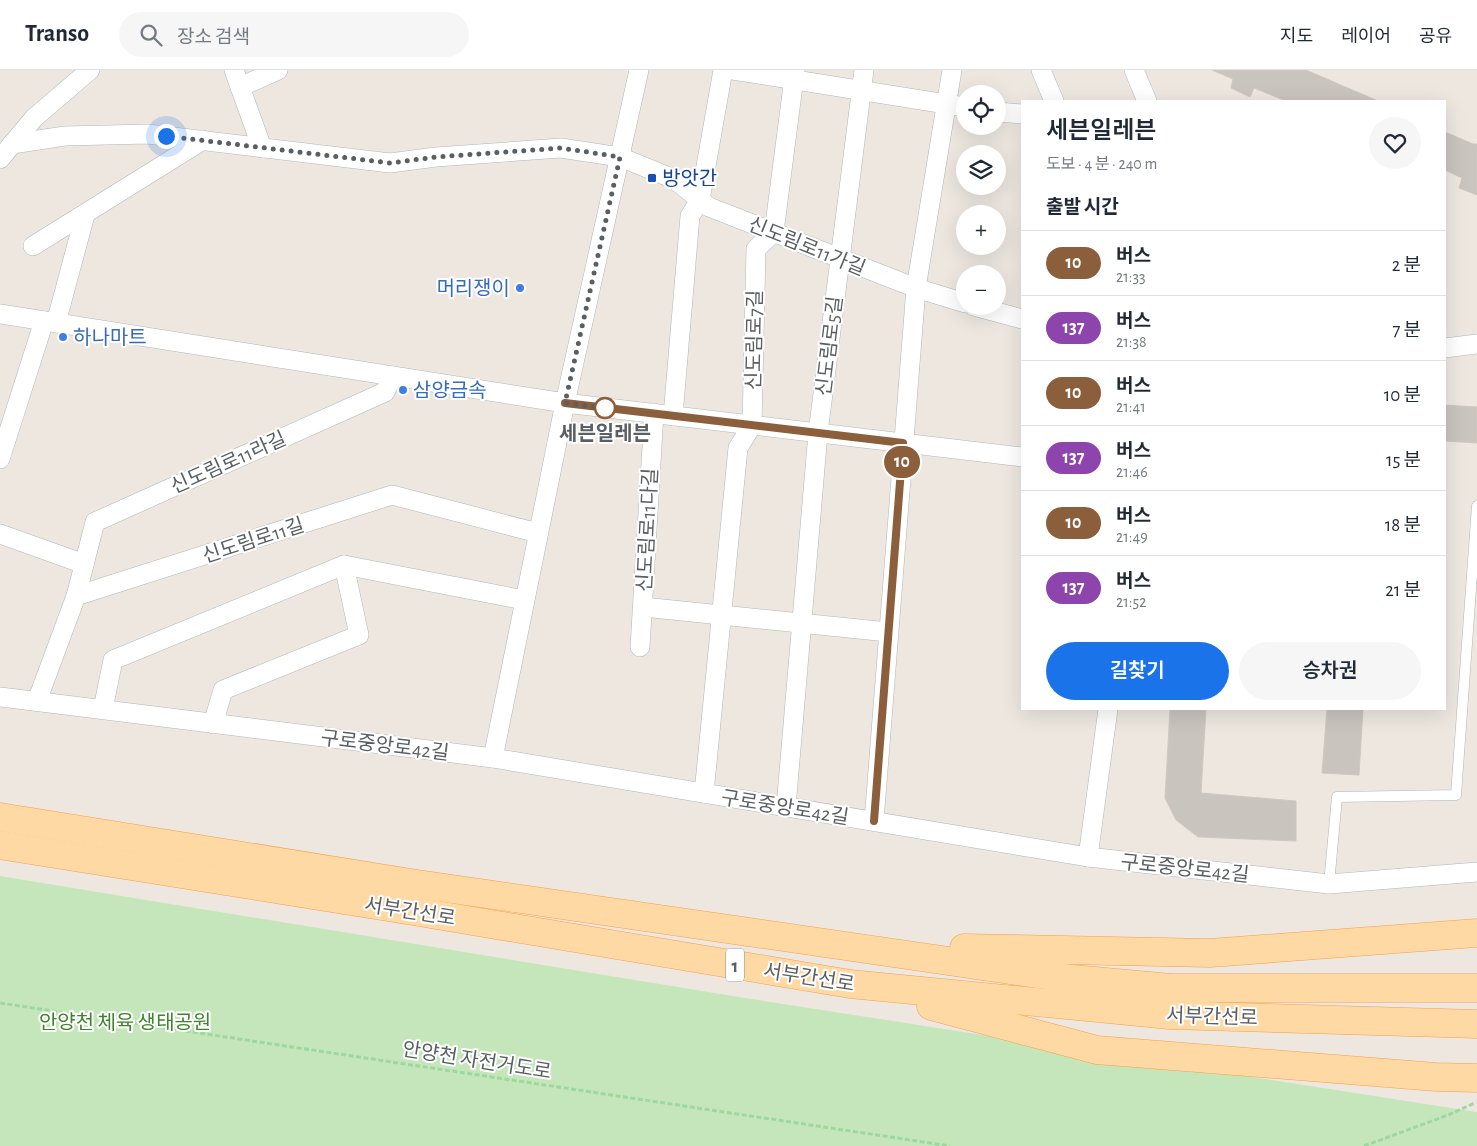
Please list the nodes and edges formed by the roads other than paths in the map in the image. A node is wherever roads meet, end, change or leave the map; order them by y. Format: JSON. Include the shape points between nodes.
{"nodes":[{"id":1,"x":90,"y":70,"type":"edge"},
{"id":2,"x":639,"y":70,"type":"edge"},
{"id":3,"x":723,"y":70,"type":"edge"},
{"id":4,"x":733,"y":70,"type":"edge"},
{"id":5,"x":864,"y":70,"type":"edge"},
{"id":6,"x":952,"y":70,"type":"edge"},
{"id":7,"x":1041,"y":70,"type":"edge"},
{"id":8,"x":1134,"y":70,"type":"edge"},
{"id":9,"x":275,"y":71,"type":"edge"},
{"id":10,"x":795,"y":75,"type":"edge"},
{"id":11,"x":237,"y":78,"type":"edge"},
{"id":12,"x":861,"y":90,"type":"junction"},
{"id":13,"x":1054,"y":100,"type":"edge"},
{"id":14,"x":1147,"y":100,"type":"edge"},
{"id":15,"x":956,"y":105,"type":"edge"},
{"id":16,"x":1006,"y":113,"type":"edge"},
{"id":17,"x":1021,"y":115,"type":"edge"},
{"id":18,"x":203,"y":140,"type":"junction"},
{"id":19,"x":12,"y":144,"type":"junction"},
{"id":20,"x":262,"y":148,"type":"junction"},
{"id":21,"x":620,"y":157,"type":"junction"},
{"id":22,"x":0,"y":159,"type":"edge"},
{"id":23,"x":700,"y":200,"type":"junction"},
{"id":24,"x":85,"y":215,"type":"junction"},
{"id":25,"x":774,"y":232,"type":"junction"},
{"id":26,"x":34,"y":246,"type":"dead end"},
{"id":27,"x":840,"y":259,"type":"junction"},
{"id":28,"x":916,"y":288,"type":"junction"},
{"id":29,"x":956,"y":301,"type":"edge"},
{"id":30,"x":0,"y":314,"type":"edge"},
{"id":31,"x":1006,"y":315,"type":"edge"},
{"id":32,"x":1021,"y":319,"type":"edge"},
{"id":33,"x":50,"y":322,"type":"junction"},
{"id":34,"x":1477,"y":344,"type":"edge"},
{"id":35,"x":1446,"y":348,"type":"edge"},
{"id":36,"x":394,"y":376,"type":"junction"},
{"id":37,"x":565,"y":403,"type":"junction"},
{"id":38,"x":654,"y":413,"type":"junction"},
{"id":39,"x":673,"y":416,"type":"junction"},
{"id":40,"x":752,"y":425,"type":"junction"},
{"id":41,"x":818,"y":433,"type":"junction"},
{"id":42,"x":903,"y":443,"type":"junction"},
{"id":43,"x":1021,"y":457,"type":"edge"},
{"id":44,"x":0,"y":459,"type":"edge"},
{"id":45,"x":1477,"y":506,"type":"edge"},
{"id":46,"x":538,"y":533,"type":"junction"},
{"id":47,"x":0,"y":534,"type":"edge"},
{"id":48,"x":84,"y":564,"type":"junction"},
{"id":49,"x":344,"y":565,"type":"junction"},
{"id":50,"x":76,"y":596,"type":"junction"},
{"id":51,"x":524,"y":600,"type":"junction"},
{"id":52,"x":643,"y":607,"type":"junction"},
{"id":53,"x":721,"y":614,"type":"junction"},
{"id":54,"x":802,"y":622,"type":"junction"},
{"id":55,"x":888,"y":632,"type":"junction"},
{"id":56,"x":640,"y":647,"type":"dead end"},
{"id":57,"x":0,"y":697,"type":"edge"},
{"id":58,"x":37,"y":701,"type":"junction"},
{"id":59,"x":102,"y":710,"type":"junction"},
{"id":60,"x":1108,"y":710,"type":"edge"},
{"id":61,"x":213,"y":724,"type":"junction"},
{"id":62,"x":492,"y":758,"type":"junction"},
{"id":63,"x":704,"y":793,"type":"junction"},
{"id":64,"x":786,"y":807,"type":"junction"},
{"id":65,"x":0,"y":818,"type":"edge"},
{"id":66,"x":874,"y":821,"type":"junction"},
{"id":67,"x":0,"y":845,"type":"edge"},
{"id":68,"x":1088,"y":857,"type":"junction"},
{"id":69,"x":1477,"y":872,"type":"edge"},
{"id":70,"x":1329,"y":884,"type":"junction"},
{"id":71,"x":1477,"y":933,"type":"edge"},
{"id":72,"x":847,"y":946,"type":"junction"},
{"id":73,"x":850,"y":984,"type":"junction"},
{"id":74,"x":1477,"y":988,"type":"edge"},
{"id":75,"x":1477,"y":1024,"type":"edge"},
{"id":76,"x":1477,"y":1078,"type":"edge"}],
"edges":[{"from":1,"to":19,"type":"street","via":[[34,118]]},
{"from":2,"to":21,"type":"street"},
{"from":3,"to":23,"type":"street"},
{"from":4,"to":10,"type":"street"},
{"from":5,"to":12,"type":"street","name":"신도림로5길"},
{"from":6,"to":15,"type":"street"},
{"from":7,"to":13,"type":"street"},
{"from":8,"to":14,"type":"street"},
{"from":9,"to":11,"type":"street"},
{"from":10,"to":12,"type":"street"},
{"from":10,"to":25,"type":"street"},
{"from":11,"to":20,"type":"street"},
{"from":12,"to":15,"type":"street"},
{"from":12,"to":27,"type":"street","name":"신도림로5길"},
{"from":15,"to":28,"type":"street"},
{"from":16,"to":17,"type":"street"},
{"from":18,"to":19,"type":"street","name":"신도림로11가길","via":[[148,134],[65,136]]},
{"from":18,"to":20,"type":"street","name":"신도림로11가길"},
{"from":18,"to":24,"type":"street"},
{"from":19,"to":22,"type":"street"},
{"from":20,"to":21,"type":"street","name":"신도림로11가길","via":[[390,163],[561,148]]},
{"from":21,"to":23,"type":"street","name":"신도림로11가길","via":[[674,179]]},
{"from":21,"to":37,"type":"street"},
{"from":23,"to":25,"type":"street","name":"신도림로11가길","via":[[709,207]]},
{"from":23,"to":39,"type":"street","via":[[690,216]]},
{"from":24,"to":26,"type":"street"},
{"from":24,"to":33,"type":"street"},
{"from":25,"to":27,"type":"street","name":"신도림로11가길"},
{"from":25,"to":40,"type":"street","name":"신도림로7길","via":[[756,249]]},
{"from":27,"to":28,"type":"street","name":"신도림로11가길"},
{"from":27,"to":41,"type":"street","name":"신도림로5길"},
{"from":28,"to":29,"type":"street","name":"신도림로11가길"},
{"from":28,"to":42,"type":"street"},
{"from":30,"to":33,"type":"street"},
{"from":31,"to":32,"type":"street"},
{"from":33,"to":36,"type":"street"},
{"from":33,"to":44,"type":"street"},
{"from":34,"to":35,"type":"street"},
{"from":36,"to":37,"type":"street"},
{"from":36,"to":48,"type":"street","name":"신도림로11라길","via":[[385,392],[95,522]]},
{"from":37,"to":38,"type":"street"},
{"from":37,"to":46,"type":"street"},
{"from":38,"to":39,"type":"street"},
{"from":38,"to":52,"type":"street","name":"신도림로11다길"},
{"from":39,"to":40,"type":"street"},
{"from":40,"to":41,"type":"street"},
{"from":40,"to":53,"type":"street","via":[[738,448]]},
{"from":41,"to":42,"type":"street"},
{"from":41,"to":54,"type":"street","name":"신도림로5길"},
{"from":42,"to":43,"type":"street"},
{"from":42,"to":55,"type":"street"},
{"from":45,"to":70,"type":"lane","via":[[1456,795],[1338,798]]},
{"from":46,"to":50,"type":"street","name":"신도림로11길","via":[[392,495]]},
{"from":46,"to":51,"type":"street"},
{"from":47,"to":48,"type":"street"},
{"from":48,"to":50,"type":"street","name":"신도림로11라길"},
{"from":49,"to":51,"type":"street"},
{"from":49,"to":59,"type":"street","via":[[113,660]]},
{"from":49,"to":61,"type":"street","via":[[359,635],[223,690]]},
{"from":50,"to":58,"type":"street"},
{"from":51,"to":62,"type":"street"},
{"from":52,"to":53,"type":"street"},
{"from":52,"to":56,"type":"street","name":"신도림로11다길"},
{"from":53,"to":54,"type":"street"},
{"from":53,"to":63,"type":"street"},
{"from":54,"to":55,"type":"street"},
{"from":54,"to":64,"type":"street","name":"신도림로5길"},
{"from":55,"to":66,"type":"street"},
{"from":57,"to":58,"type":"street","name":"구로중앙로42길"},
{"from":58,"to":59,"type":"street","name":"구로중앙로42길"},
{"from":59,"to":61,"type":"street","name":"구로중앙로42길"},
{"from":60,"to":68,"type":"street"},
{"from":61,"to":62,"type":"street","name":"구로중앙로42길"},
{"from":62,"to":63,"type":"street","name":"구로중앙로42길"},
{"from":63,"to":64,"type":"street","name":"구로중앙로42길"},
{"from":64,"to":66,"type":"street","name":"구로중앙로42길"},
{"from":65,"to":72,"type":"main road","name":"서부간선로","number":"1","via":[[417,884]]},
{"from":66,"to":68,"type":"street","name":"구로중앙로42길"},
{"from":67,"to":73,"type":"main road","name":"서부간선로","number":"1"},
{"from":68,"to":70,"type":"street","name":"구로중앙로42길"},
{"from":69,"to":70,"type":"street","name":"구로중앙로42길"},
{"from":71,"to":72,"type":"main road","via":[[1210,953]]},
{"from":72,"to":74,"type":"main road","name":"서부간선로","number":"1","via":[[1073,979],[1171,988]]},
{"from":73,"to":75,"type":"main road","name":"서부간선로","number":"1","via":[[1170,1016]]},
{"from":73,"to":76,"type":"main road","via":[[1097,1050]]}]}
